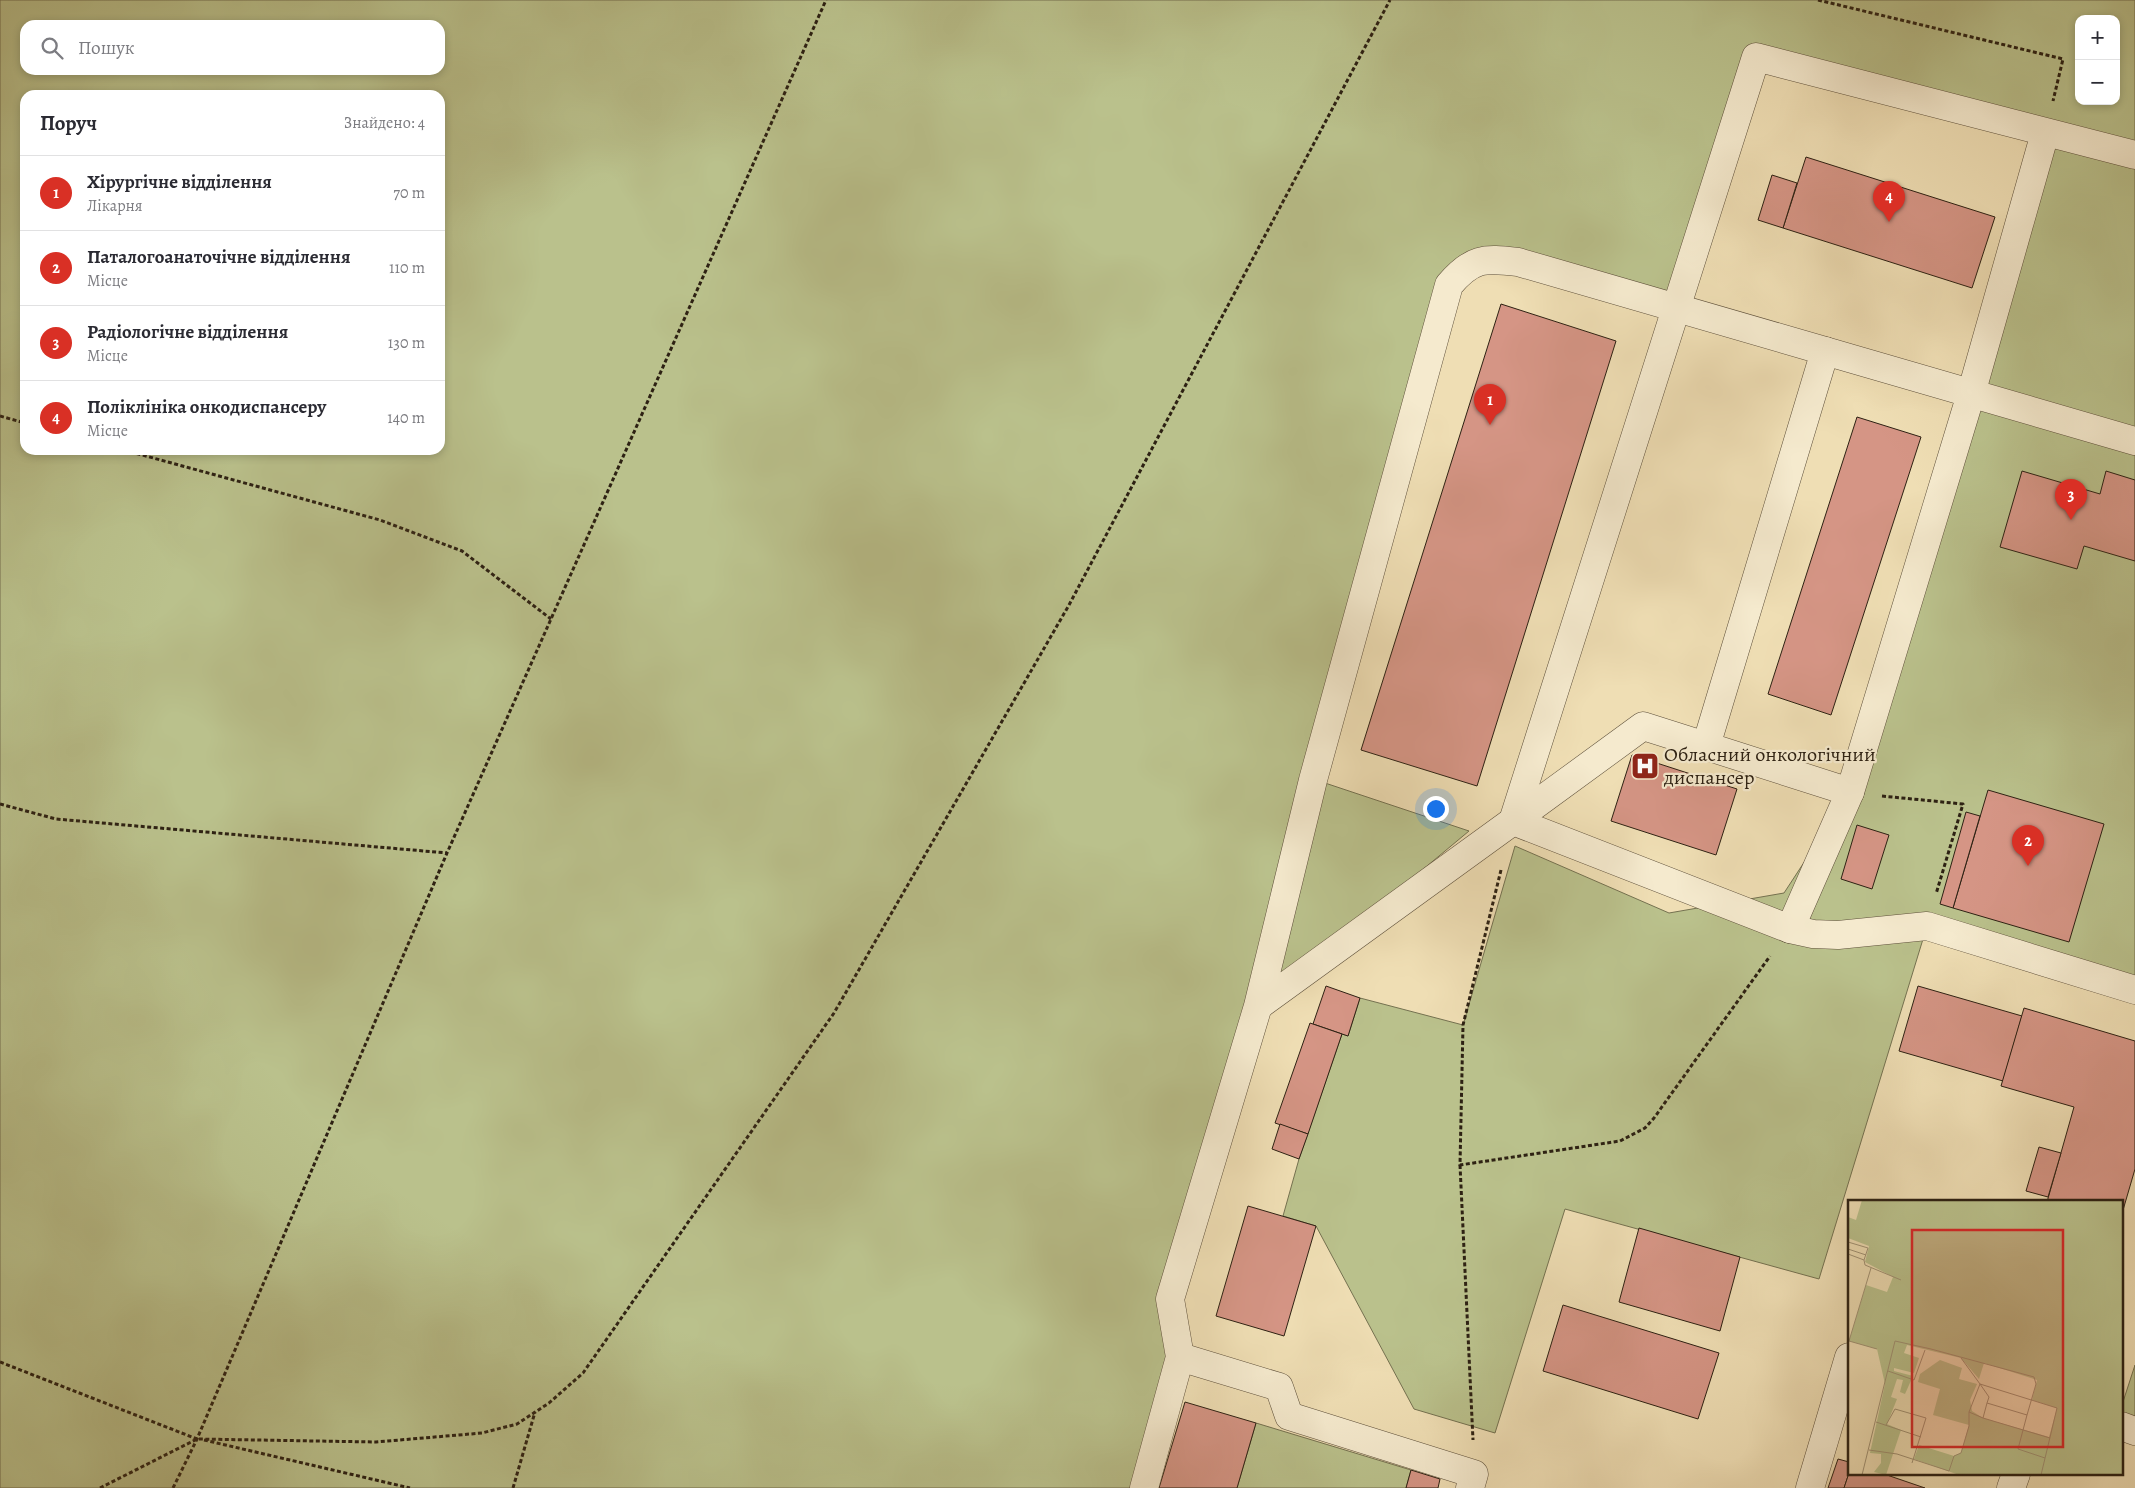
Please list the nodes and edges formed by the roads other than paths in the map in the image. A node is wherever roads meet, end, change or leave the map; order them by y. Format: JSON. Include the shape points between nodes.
{"nodes":[{"id":1,"x":2045,"y":133,"type":"junction"},
{"id":2,"x":2135,"y":155,"type":"edge"},
{"id":3,"x":1675,"y":308,"type":"junction"},
{"id":4,"x":1825,"y":351,"type":"junction"},
{"id":5,"x":1971,"y":394,"type":"junction"},
{"id":6,"x":2135,"y":441,"type":"edge"},
{"id":7,"x":1706,"y":746,"type":"junction"},
{"id":8,"x":1850,"y":792,"type":"junction"},
{"id":9,"x":1513,"y":821,"type":"junction"},
{"id":10,"x":1790,"y":929,"type":"junction"},
{"id":11,"x":2135,"y":990,"type":"edge"},
{"id":12,"x":1258,"y":1006,"type":"junction"},
{"id":13,"x":1180,"y":1357,"type":"junction"},
{"id":14,"x":1848,"y":1359,"type":"edge"},
{"id":15,"x":2122,"y":1426,"type":"edge"},
{"id":16,"x":2135,"y":1431,"type":"edge"},
{"id":17,"x":2015,"y":1476,"type":"edge"},
{"id":18,"x":1472,"y":1481,"type":"edge"},
{"id":19,"x":1144,"y":1488,"type":"edge"},
{"id":20,"x":1810,"y":1488,"type":"edge"},
{"id":21,"x":2011,"y":1488,"type":"edge"}],
"edges":[{"from":1,"to":2,"type":"lane"},
{"from":1,"to":3,"type":"lane","via":[[1756,57]]},
{"from":1,"to":5,"type":"lane"},
{"from":3,"to":4,"type":"lane"},
{"from":3,"to":9,"type":"lane"},
{"from":3,"to":12,"type":"lane","via":[[1518,262],[1495,259],[1478,262],[1462,270],[1449,285],[1313,780]]},
{"from":4,"to":5,"type":"lane"},
{"from":4,"to":7,"type":"lane"},
{"from":5,"to":6,"type":"lane"},
{"from":5,"to":8,"type":"lane"},
{"from":7,"to":8,"type":"lane"},
{"from":7,"to":9,"type":"lane","via":[[1644,726]]},
{"from":8,"to":10,"type":"lane"},
{"from":9,"to":10,"type":"lane"},
{"from":9,"to":12,"type":"lane"},
{"from":10,"to":11,"type":"lane","via":[[1838,935],[1927,926]]},
{"from":12,"to":13,"type":"lane","via":[[1170,1299]]},
{"from":13,"to":18,"type":"lane","via":[[1279,1387],[1288,1416]]},
{"from":13,"to":19,"type":"lane"},
{"from":14,"to":20,"type":"lane"},
{"from":15,"to":16,"type":"lane"},
{"from":17,"to":21,"type":"lane"}]}
